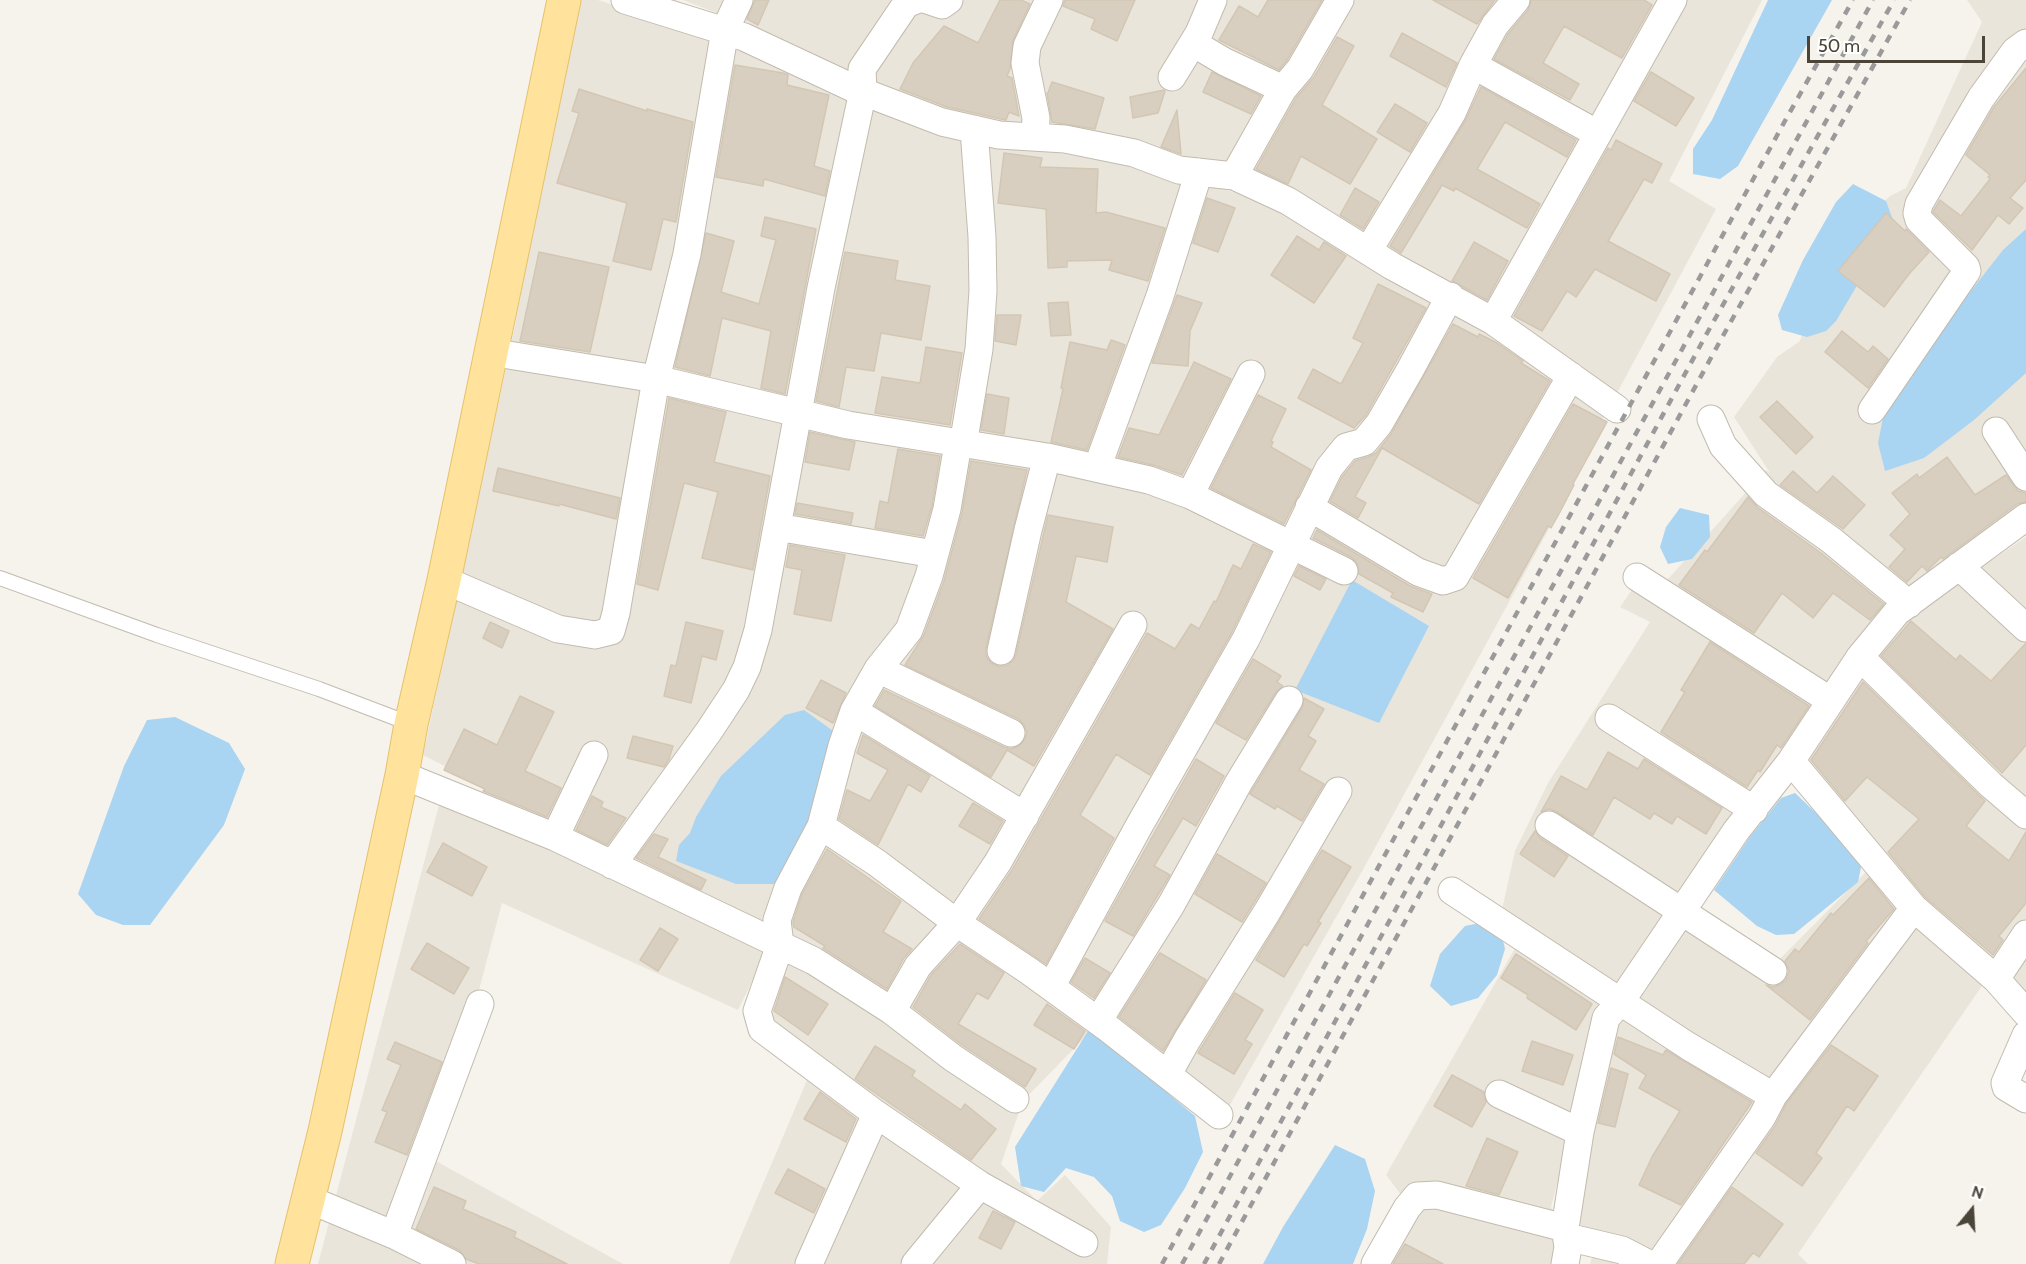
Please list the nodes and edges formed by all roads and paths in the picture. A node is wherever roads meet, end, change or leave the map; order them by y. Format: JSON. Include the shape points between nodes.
{"nodes":[{"id":1,"x":564,"y":0,"type":"edge"},
{"id":2,"x":625,"y":0,"type":"edge"},
{"id":3,"x":739,"y":0,"type":"edge"},
{"id":4,"x":916,"y":0,"type":"edge"},
{"id":5,"x":927,"y":0,"type":"edge"},
{"id":6,"x":949,"y":0,"type":"edge"},
{"id":7,"x":1049,"y":0,"type":"edge"},
{"id":8,"x":1213,"y":0,"type":"edge"},
{"id":9,"x":1340,"y":0,"type":"edge"},
{"id":10,"x":1516,"y":0,"type":"edge"},
{"id":11,"x":1673,"y":0,"type":"edge"},
{"id":12,"x":725,"y":30,"type":"junction"},
{"id":13,"x":1192,"y":43,"type":"junction"},
{"id":14,"x":2026,"y":43,"type":"edge"},
{"id":15,"x":1473,"y":65,"type":"junction"},
{"id":16,"x":1172,"y":77,"type":"dead end"},
{"id":17,"x":1283,"y":89,"type":"junction"},
{"id":18,"x":863,"y":91,"type":"junction"},
{"id":19,"x":974,"y":129,"type":"junction"},
{"id":20,"x":1598,"y":134,"type":"junction"},
{"id":21,"x":1035,"y":137,"type":"junction"},
{"id":22,"x":1199,"y":172,"type":"junction"},
{"id":23,"x":1233,"y":176,"type":"junction"},
{"id":24,"x":1368,"y":251,"type":"junction"},
{"id":25,"x":1449,"y":296,"type":"junction"},
{"id":26,"x":1492,"y":321,"type":"junction"},
{"id":27,"x":490,"y":352,"type":"junction"},
{"id":28,"x":1251,"y":374,"type":"dead end"},
{"id":29,"x":1571,"y":376,"type":"junction"},
{"id":30,"x":656,"y":379,"type":"junction"},
{"id":31,"x":1617,"y":409,"type":"dead end"},
{"id":32,"x":1872,"y":410,"type":"dead end"},
{"id":33,"x":799,"y":414,"type":"junction"},
{"id":34,"x":1712,"y":420,"type":"dead end"},
{"id":35,"x":1996,"y":431,"type":"dead end"},
{"id":36,"x":958,"y":444,"type":"junction"},
{"id":37,"x":1047,"y":457,"type":"junction"},
{"id":38,"x":1096,"y":468,"type":"junction"},
{"id":39,"x":2026,"y":477,"type":"edge"},
{"id":40,"x":1190,"y":495,"type":"junction"},
{"id":41,"x":1309,"y":507,"type":"junction"},
{"id":42,"x":2026,"y":517,"type":"edge"},
{"id":43,"x":777,"y":527,"type":"junction"},
{"id":44,"x":1291,"y":545,"type":"junction"},
{"id":45,"x":934,"y":554,"type":"junction"},
{"id":46,"x":1959,"y":566,"type":"junction"},
{"id":47,"x":1344,"y":571,"type":"dead end"},
{"id":48,"x":1637,"y":577,"type":"dead end"},
{"id":49,"x":0,"y":578,"type":"edge"},
{"id":50,"x":444,"y":580,"type":"junction"},
{"id":51,"x":1909,"y":604,"type":"junction"},
{"id":52,"x":1133,"y":625,"type":"dead end"},
{"id":53,"x":2026,"y":628,"type":"edge"},
{"id":54,"x":1001,"y":651,"type":"dead end"},
{"id":55,"x":1860,"y":657,"type":"junction"},
{"id":56,"x":878,"y":669,"type":"junction"},
{"id":57,"x":1289,"y":700,"type":"dead end"},
{"id":58,"x":1831,"y":701,"type":"junction"},
{"id":59,"x":854,"y":711,"type":"junction"},
{"id":60,"x":1609,"y":718,"type":"dead end"},
{"id":61,"x":411,"y":724,"type":"junction"},
{"id":62,"x":1011,"y":734,"type":"dead end"},
{"id":63,"x":594,"y":755,"type":"dead end"},
{"id":64,"x":1791,"y":761,"type":"junction"},
{"id":65,"x":402,"y":775,"type":"junction"},
{"id":66,"x":1338,"y":791,"type":"dead end"},
{"id":67,"x":1754,"y":810,"type":"junction"},
{"id":68,"x":2026,"y":815,"type":"edge"},
{"id":69,"x":1025,"y":816,"type":"junction"},
{"id":70,"x":1549,"y":825,"type":"dead end"},
{"id":71,"x":821,"y":826,"type":"junction"},
{"id":72,"x":555,"y":837,"type":"junction"},
{"id":73,"x":612,"y":865,"type":"junction"},
{"id":74,"x":1452,"y":891,"type":"dead end"},
{"id":75,"x":1914,"y":908,"type":"junction"},
{"id":76,"x":1682,"y":911,"type":"junction"},
{"id":77,"x":957,"y":923,"type":"junction"},
{"id":78,"x":2026,"y":934,"type":"edge"},
{"id":79,"x":780,"y":945,"type":"junction"},
{"id":80,"x":1773,"y":971,"type":"dead end"},
{"id":81,"x":1996,"y":979,"type":"junction"},
{"id":82,"x":1051,"y":987,"type":"junction"},
{"id":83,"x":1621,"y":1001,"type":"junction"},
{"id":84,"x":480,"y":1004,"type":"dead end"},
{"id":85,"x":892,"y":1011,"type":"junction"},
{"id":86,"x":2026,"y":1013,"type":"edge"},
{"id":87,"x":1098,"y":1021,"type":"junction"},
{"id":88,"x":2026,"y":1035,"type":"edge"},
{"id":89,"x":1168,"y":1074,"type":"junction"},
{"id":90,"x":1499,"y":1094,"type":"dead end"},
{"id":91,"x":1773,"y":1096,"type":"junction"},
{"id":92,"x":1016,"y":1099,"type":"dead end"},
{"id":93,"x":2026,"y":1099,"type":"edge"},
{"id":94,"x":876,"y":1114,"type":"junction"},
{"id":95,"x":1219,"y":1115,"type":"dead end"},
{"id":96,"x":1580,"y":1132,"type":"junction"},
{"id":97,"x":980,"y":1185,"type":"junction"},
{"id":98,"x":308,"y":1198,"type":"junction"},
{"id":99,"x":1566,"y":1232,"type":"junction"},
{"id":100,"x":394,"y":1235,"type":"junction"},
{"id":101,"x":1084,"y":1243,"type":"dead end"},
{"id":102,"x":812,"y":1263,"type":"edge"},
{"id":103,"x":292,"y":1264,"type":"edge"},
{"id":104,"x":452,"y":1264,"type":"edge"},
{"id":105,"x":915,"y":1264,"type":"edge"},
{"id":106,"x":1375,"y":1264,"type":"edge"},
{"id":107,"x":1565,"y":1264,"type":"edge"},
{"id":108,"x":1649,"y":1264,"type":"edge"},
{"id":109,"x":1659,"y":1264,"type":"edge"}],
"edges":[{"from":1,"to":27,"type":"main road"},
{"from":2,"to":12,"type":"street"},
{"from":3,"to":12,"type":"street"},
{"from":4,"to":18,"type":"street","via":[[906,4],[862,69]]},
{"from":5,"to":6,"type":"street","via":[[942,5]]},
{"from":7,"to":21,"type":"street","via":[[1027,46],[1025,63],[1036,118]]},
{"from":8,"to":13,"type":"street"},
{"from":9,"to":17,"type":"street"},
{"from":10,"to":15,"type":"street","via":[[1495,25]]},
{"from":11,"to":20,"type":"street"},
{"from":12,"to":18,"type":"street"},
{"from":12,"to":30,"type":"street","via":[[687,254]]},
{"from":13,"to":16,"type":"street"},
{"from":13,"to":17,"type":"street"},
{"from":14,"to":32,"type":"street","via":[[2015,51],[1981,98],[1919,204],[1919,220],[1967,271]]},
{"from":15,"to":20,"type":"street"},
{"from":15,"to":24,"type":"street","via":[[1452,113]]},
{"from":17,"to":23,"type":"street"},
{"from":18,"to":19,"type":"street","via":[[942,122]]},
{"from":18,"to":33,"type":"street"},
{"from":19,"to":21,"type":"street"},
{"from":19,"to":36,"type":"street","via":[[983,291],[977,360],[964,439]]},
{"from":20,"to":26,"type":"street"},
{"from":21,"to":22,"type":"street","via":[[1134,153],[1179,170]]},
{"from":22,"to":23,"type":"street"},
{"from":22,"to":38,"type":"street","via":[[1160,296]]},
{"from":23,"to":24,"type":"street","via":[[1288,201]]},
{"from":24,"to":25,"type":"street"},
{"from":25,"to":26,"type":"street"},
{"from":25,"to":41,"type":"street","via":[[1379,424],[1364,441],[1346,447],[1329,468]]},
{"from":26,"to":29,"type":"street"},
{"from":27,"to":30,"type":"street"},
{"from":27,"to":50,"type":"main road"},
{"from":28,"to":40,"type":"street"},
{"from":29,"to":31,"type":"street"},
{"from":29,"to":41,"type":"street","via":[[1455,577],[1443,581],[1418,572]]},
{"from":30,"to":33,"type":"street"},
{"from":30,"to":50,"type":"street","via":[[611,631],[595,635],[558,629]]},
{"from":33,"to":36,"type":"street"},
{"from":33,"to":43,"type":"street"},
{"from":34,"to":51,"type":"street","via":[[1723,446],[1767,494]]},
{"from":35,"to":39,"type":"street"},
{"from":36,"to":37,"type":"street"},
{"from":36,"to":45,"type":"street","via":[[947,509]]},
{"from":37,"to":38,"type":"street"},
{"from":37,"to":54,"type":"street"},
{"from":38,"to":40,"type":"street","via":[[1149,480]]},
{"from":40,"to":44,"type":"street"},
{"from":41,"to":44,"type":"street"},
{"from":42,"to":46,"type":"street"},
{"from":43,"to":45,"type":"street"},
{"from":43,"to":73,"type":"street","via":[[758,630],[736,690]]},
{"from":44,"to":47,"type":"street"},
{"from":44,"to":82,"type":"street","via":[[1246,639]]},
{"from":45,"to":56,"type":"street","via":[[909,630]]},
{"from":46,"to":51,"type":"street"},
{"from":46,"to":53,"type":"street"},
{"from":48,"to":58,"type":"street"},
{"from":49,"to":61,"type":"lane"},
{"from":50,"to":61,"type":"main road"},
{"from":51,"to":55,"type":"street","via":[[1897,612]]},
{"from":52,"to":69,"type":"street"},
{"from":55,"to":58,"type":"street"},
{"from":55,"to":68,"type":"street"},
{"from":56,"to":59,"type":"street"},
{"from":56,"to":62,"type":"street"},
{"from":57,"to":87,"type":"street","via":[[1171,905]]},
{"from":58,"to":64,"type":"street"},
{"from":59,"to":69,"type":"street"},
{"from":59,"to":71,"type":"street"},
{"from":60,"to":67,"type":"street"},
{"from":61,"to":65,"type":"main road"},
{"from":63,"to":72,"type":"street"},
{"from":64,"to":67,"type":"street"},
{"from":64,"to":75,"type":"street"},
{"from":65,"to":72,"type":"street"},
{"from":65,"to":98,"type":"main road","via":[[326,1131]]},
{"from":66,"to":89,"type":"street"},
{"from":67,"to":76,"type":"street"},
{"from":69,"to":77,"type":"street"},
{"from":70,"to":76,"type":"street"},
{"from":71,"to":77,"type":"street"},
{"from":71,"to":79,"type":"street","via":[[788,888],[777,920]]},
{"from":72,"to":73,"type":"street"},
{"from":73,"to":79,"type":"street"},
{"from":74,"to":83,"type":"street"},
{"from":75,"to":81,"type":"street"},
{"from":75,"to":91,"type":"street"},
{"from":76,"to":80,"type":"street"},
{"from":76,"to":83,"type":"street"},
{"from":77,"to":82,"type":"street"},
{"from":77,"to":85,"type":"street","via":[[918,966]]},
{"from":78,"to":81,"type":"street"},
{"from":79,"to":85,"type":"street","via":[[814,961]]},
{"from":79,"to":94,"type":"street","via":[[757,1011],[762,1029]]},
{"from":81,"to":86,"type":"street"},
{"from":82,"to":87,"type":"street"},
{"from":83,"to":91,"type":"street"},
{"from":83,"to":96,"type":"street","via":[[1606,1018]]},
{"from":84,"to":100,"type":"street"},
{"from":85,"to":92,"type":"street","via":[[953,1058]]},
{"from":87,"to":89,"type":"street"},
{"from":88,"to":93,"type":"street","via":[[2004,1083]]},
{"from":89,"to":95,"type":"street"},
{"from":90,"to":96,"type":"street"},
{"from":91,"to":109,"type":"street"},
{"from":94,"to":97,"type":"street"},
{"from":94,"to":102,"type":"street"},
{"from":96,"to":99,"type":"street"},
{"from":97,"to":101,"type":"street"},
{"from":97,"to":105,"type":"street"},
{"from":98,"to":100,"type":"street"},
{"from":98,"to":103,"type":"main road"},
{"from":99,"to":106,"type":"street","via":[[1437,1195],[1417,1196]]},
{"from":99,"to":107,"type":"street"},
{"from":99,"to":108,"type":"street","via":[[1622,1250]]},
{"from":100,"to":104,"type":"street"}]}
